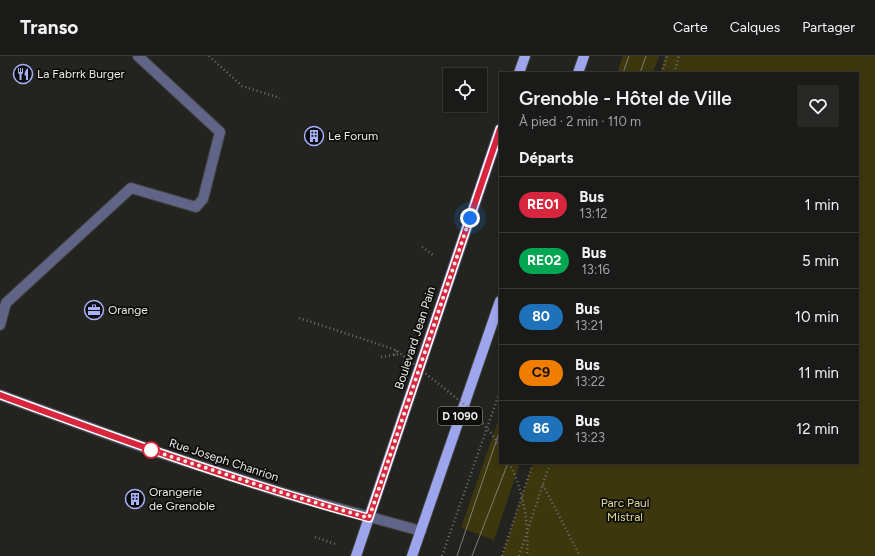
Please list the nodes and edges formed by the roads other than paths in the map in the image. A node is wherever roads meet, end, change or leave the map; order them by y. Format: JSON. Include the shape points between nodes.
{"nodes":[{"id":1,"x":138,"y":56,"type":"edge"},
{"id":2,"x":525,"y":56,"type":"edge"},
{"id":3,"x":584,"y":56,"type":"edge"},
{"id":4,"x":520,"y":72,"type":"edge"},
{"id":5,"x":578,"y":72,"type":"edge"},
{"id":6,"x":499,"y":133,"type":"edge"},
{"id":7,"x":499,"y":304,"type":"edge"},
{"id":8,"x":0,"y":325,"type":"edge"},
{"id":9,"x":0,"y":395,"type":"edge"},
{"id":10,"x":369,"y":518,"type":"junction"},
{"id":11,"x":421,"y":531,"type":"junction"},
{"id":12,"x":356,"y":556,"type":"edge"},
{"id":13,"x":412,"y":556,"type":"edge"}],
"edges":[{"from":1,"to":8,"type":"street","via":[[220,132],[203,199],[196,206],[131,188],[6,303]]},
{"from":2,"to":4,"type":"main road"},
{"from":3,"to":5,"type":"main road"},
{"from":6,"to":10,"type":"main road","name":"Boulevard Jean Pain"},
{"from":7,"to":11,"type":"main road","number":"D 1090"},
{"from":9,"to":10,"type":"street","name":"Rue Joseph Chanrion","via":[[151,450]]},
{"from":10,"to":11,"type":"street","name":"Rue Joseph Chanrion"},
{"from":10,"to":12,"type":"main road","name":"Boulevard Jean Pain"},
{"from":11,"to":13,"type":"main road","number":"D 1090"}]}
